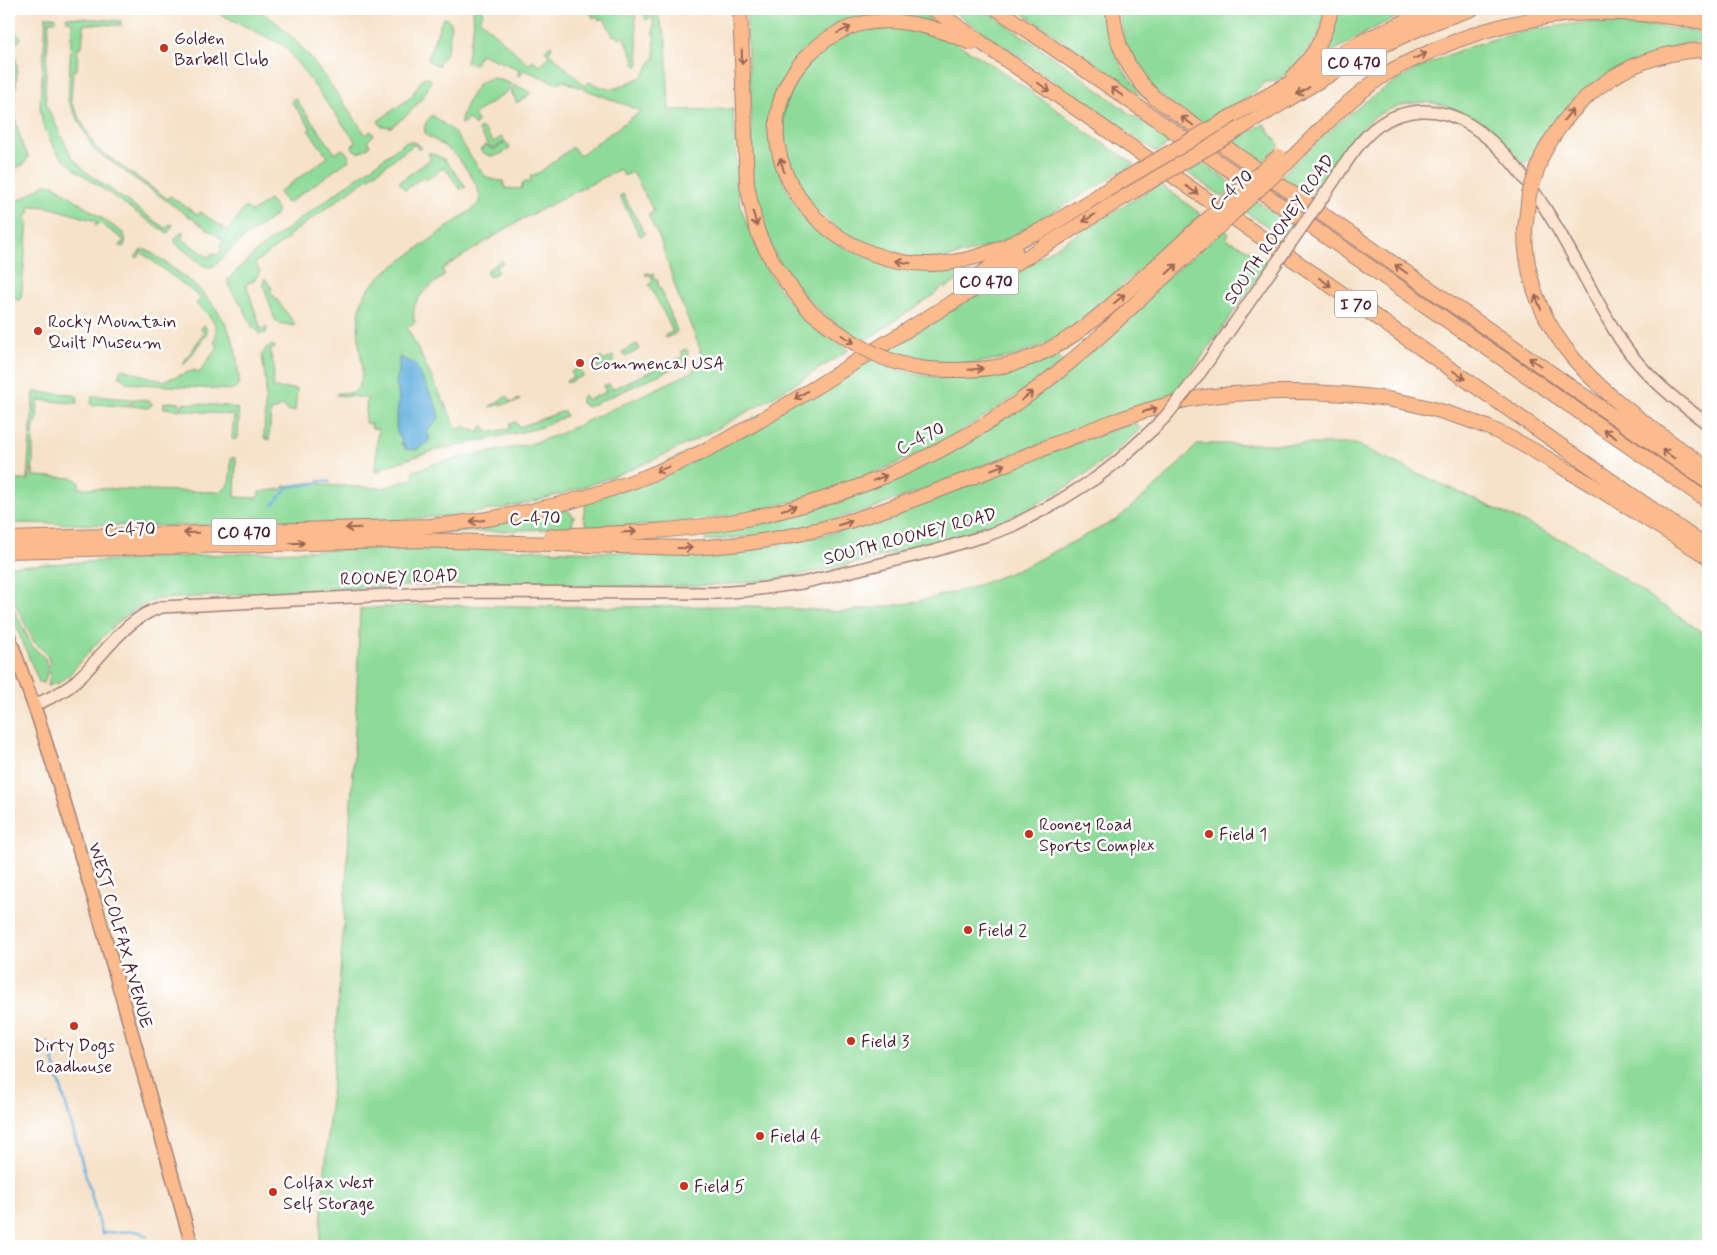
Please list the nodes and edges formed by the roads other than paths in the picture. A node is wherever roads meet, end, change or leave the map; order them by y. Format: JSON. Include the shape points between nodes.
{"nodes":[{"id":1,"x":740,"y":9,"type":"edge"},
{"id":2,"x":933,"y":9,"type":"edge"},
{"id":3,"x":997,"y":9,"type":"edge"},
{"id":4,"x":1113,"y":9,"type":"edge"},
{"id":5,"x":1331,"y":9,"type":"edge"},
{"id":6,"x":1432,"y":9,"type":"edge"},
{"id":7,"x":1472,"y":9,"type":"edge"},
{"id":8,"x":1708,"y":23,"type":"edge"},
{"id":9,"x":1708,"y":50,"type":"edge"},
{"id":10,"x":1004,"y":59,"type":"junction"},
{"id":11,"x":1280,"y":89,"type":"junction"},
{"id":12,"x":1046,"y":228,"type":"junction"},
{"id":13,"x":1196,"y":238,"type":"junction"},
{"id":14,"x":842,"y":370,"type":"junction"},
{"id":15,"x":1708,"y":424,"type":"edge"},
{"id":16,"x":1708,"y":468,"type":"edge"},
{"id":17,"x":1708,"y":482,"type":"edge"},
{"id":18,"x":1708,"y":502,"type":"edge"},
{"id":19,"x":9,"y":531,"type":"edge"},
{"id":20,"x":39,"y":536,"type":"junction"},
{"id":21,"x":9,"y":539,"type":"edge"},
{"id":22,"x":416,"y":540,"type":"junction"},
{"id":23,"x":1708,"y":548,"type":"edge"},
{"id":24,"x":9,"y":551,"type":"edge"},
{"id":25,"x":68,"y":552,"type":"junction"},
{"id":26,"x":1708,"y":557,"type":"edge"},
{"id":27,"x":9,"y":558,"type":"edge"},
{"id":28,"x":802,"y":583,"type":"joint"},
{"id":29,"x":9,"y":636,"type":"edge"},
{"id":30,"x":34,"y":705,"type":"junction"},
{"id":31,"x":192,"y":1246,"type":"edge"}],
"edges":[{"from":1,"to":13,"type":"highway","one_way":true,"bridge":true,"via":[[747,185],[759,234],[786,284],[809,310],[864,348],[907,365],[928,369],[966,370],[1018,362],[1055,346],[1090,324]]},
{"from":2,"to":10,"type":"highway","number":"I 70"},
{"from":18,"to":3,"type":"highway","number":"I 70","one_way":true},
{"from":17,"to":4,"type":"highway","one_way":true,"via":[[1155,98],[1138,81],[1122,54]]},
{"from":5,"to":11,"type":"highway","via":[[1325,33],[1315,51]]},
{"from":6,"to":11,"type":"highway","via":[[1375,35]]},
{"from":7,"to":14,"type":"highway","name":"C-470","number":"CO 470","one_way":true,"bridge":true,"via":[[1435,21],[1394,40],[1322,80]]},
{"from":13,"to":8,"type":"highway","name":"C-470","number":"CO 470","one_way":true,"bridge":true,"via":[[1377,80],[1448,44],[1491,28],[1571,14],[1663,15]]},
{"from":16,"to":9,"type":"highway","one_way":true,"bridge":true,"via":[[1620,404],[1567,351],[1546,320],[1534,293],[1525,230],[1529,194],[1542,156],[1576,106],[1610,79],[1648,61],[1682,52]]},
{"from":12,"to":10,"type":"highway","one_way":true,"via":[[1000,249],[951,263],[923,264],[889,259],[849,242],[818,220],[796,195],[781,163],[776,130],[788,82],[816,48],[841,31],[866,23],[904,22],[954,35]]},
{"from":10,"to":23,"type":"highway","number":"I 70","one_way":true},
{"from":11,"to":12,"type":"highway","bridge":true},
{"from":12,"to":14,"type":"highway"},
{"from":22,"to":13,"type":"highway","name":"C-470","number":"CO 470","one_way":true,"via":[[609,533],[705,525],[776,512],[870,482],[926,458],[1019,402],[1078,354]]},
{"from":14,"to":20,"type":"highway","name":"C-470","number":"CO 470","one_way":true,"via":[[746,429],[691,457],[617,487],[529,512],[430,526]]},
{"from":15,"to":28,"type":"street","name":"SOUTH ROONEY ROAD","bridge":true,"via":[[1665,391],[1635,360],[1518,169],[1466,123],[1431,111],[1413,112],[1388,120],[1366,137],[1197,377],[1166,416],[1117,462],[1056,503],[1012,526],[934,551]]},
{"from":19,"to":20,"type":"highway"},
{"from":20,"to":21,"type":"highway"},
{"from":25,"to":22,"type":"highway","name":"C-470","number":"CO 470","one_way":true},
{"from":22,"to":26,"type":"highway","one_way":true,"via":[[686,548],[768,541],[815,532],[892,509],[1113,421],[1185,400],[1240,393],[1332,392],[1418,405],[1489,428],[1555,462]]},
{"from":24,"to":25,"type":"highway","name":"C-470","number":"CO 470"},
{"from":25,"to":27,"type":"highway"},
{"from":28,"to":30,"type":"street","name":"ROONEY ROAD","via":[[715,592],[445,592],[162,607],[142,615],[130,625],[68,688]]},
{"from":29,"to":30,"type":"main road","name":"WEST COLFAX AVENUE"},
{"from":30,"to":31,"type":"main road","name":"WEST COLFAX AVENUE","via":[[95,902]]}]}
